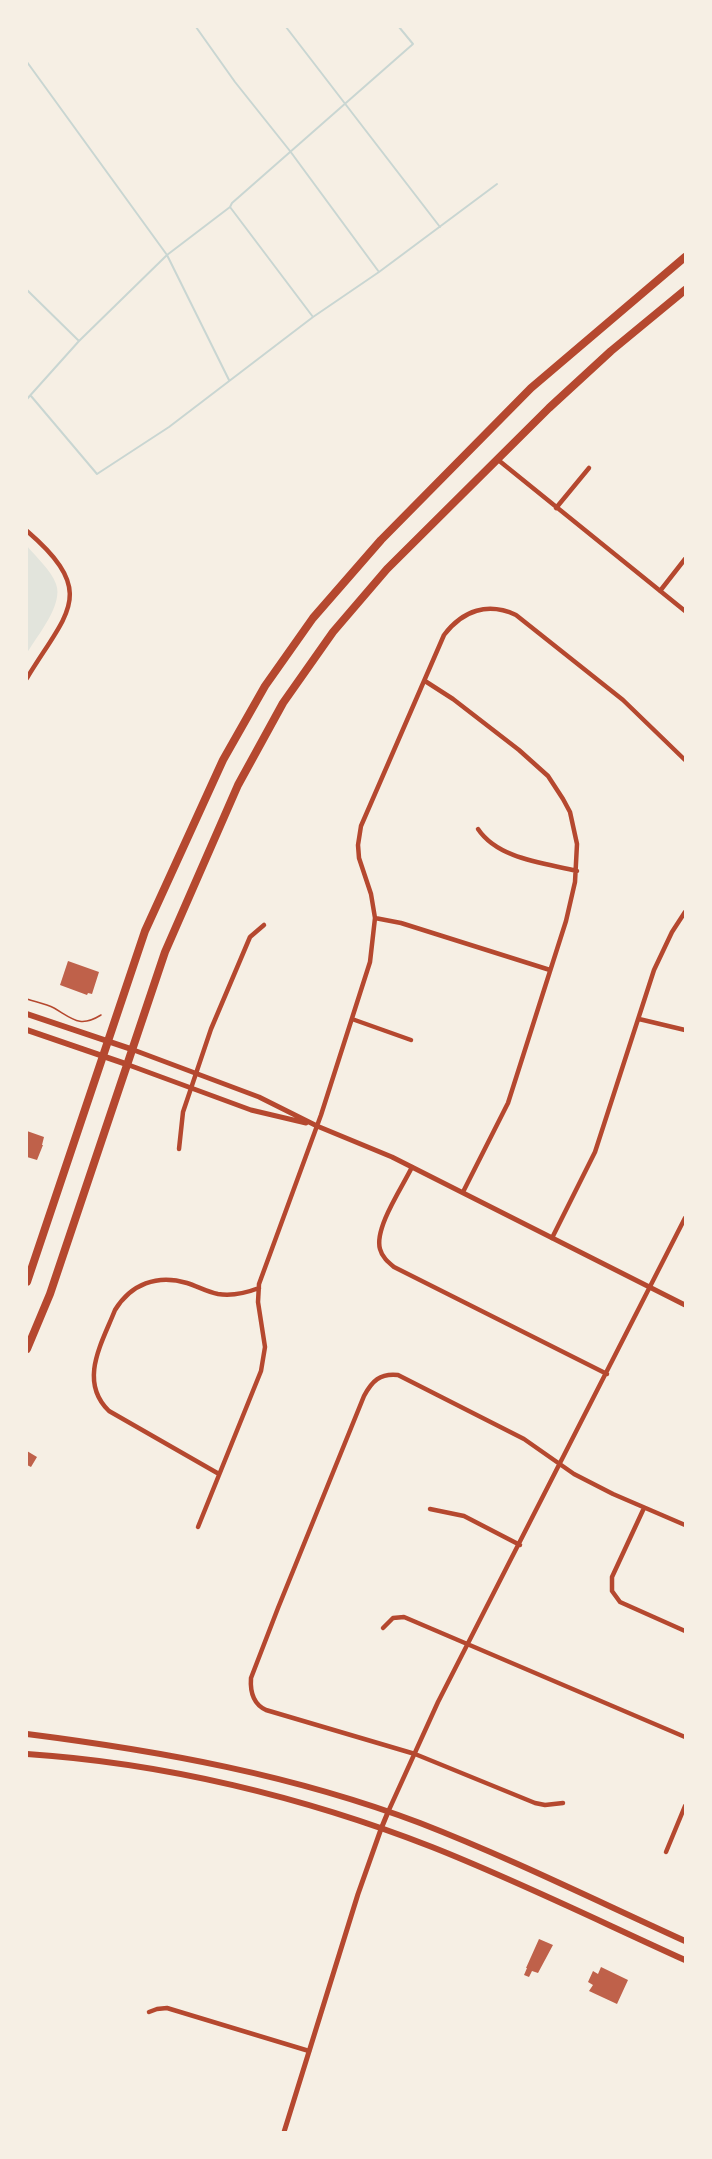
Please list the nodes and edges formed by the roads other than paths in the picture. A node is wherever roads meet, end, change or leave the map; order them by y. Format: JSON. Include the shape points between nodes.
{"nodes":[{"id":1,"x":685,"y":258,"type":"edge"},
{"id":2,"x":685,"y":290,"type":"edge"},
{"id":3,"x":497,"y":459,"type":"junction"},
{"id":4,"x":589,"y":468,"type":"dead end"},
{"id":5,"x":556,"y":508,"type":"junction"},
{"id":6,"x":27,"y":531,"type":"edge"},
{"id":7,"x":685,"y":559,"type":"edge"},
{"id":8,"x":660,"y":591,"type":"junction"},
{"id":9,"x":685,"y":611,"type":"edge"},
{"id":10,"x":27,"y":678,"type":"edge"},
{"id":11,"x":425,"y":681,"type":"junction"},
{"id":12,"x":685,"y":760,"type":"edge"},
{"id":13,"x":478,"y":829,"type":"dead end"},
{"id":14,"x":577,"y":871,"type":"junction"},
{"id":15,"x":685,"y":912,"type":"edge"},
{"id":16,"x":375,"y":918,"type":"junction"},
{"id":17,"x":264,"y":925,"type":"dead end"},
{"id":18,"x":550,"y":970,"type":"junction"},
{"id":19,"x":27,"y":1014,"type":"edge"},
{"id":20,"x":352,"y":1019,"type":"junction"},
{"id":21,"x":639,"y":1019,"type":"junction"},
{"id":22,"x":27,"y":1030,"type":"edge"},
{"id":23,"x":685,"y":1030,"type":"edge"},
{"id":24,"x":411,"y":1040,"type":"dead end"},
{"id":25,"x":108,"y":1041,"type":"junction"},
{"id":26,"x":131,"y":1049,"type":"junction"},
{"id":27,"x":102,"y":1056,"type":"junction"},
{"id":28,"x":126,"y":1064,"type":"junction"},
{"id":29,"x":195,"y":1073,"type":"junction"},
{"id":30,"x":191,"y":1088,"type":"junction"},
{"id":31,"x":317,"y":1126,"type":"junction"},
{"id":32,"x":178,"y":1149,"type":"dead end"},
{"id":33,"x":412,"y":1167,"type":"junction"},
{"id":34,"x":464,"y":1192,"type":"junction"},
{"id":35,"x":685,"y":1218,"type":"edge"},
{"id":36,"x":552,"y":1238,"type":"junction"},
{"id":37,"x":27,"y":1282,"type":"edge"},
{"id":38,"x":650,"y":1287,"type":"junction"},
{"id":39,"x":259,"y":1288,"type":"junction"},
{"id":40,"x":685,"y":1305,"type":"edge"},
{"id":41,"x":27,"y":1349,"type":"edge"},
{"id":42,"x":607,"y":1374,"type":"junction"},
{"id":43,"x":560,"y":1465,"type":"junction"},
{"id":44,"x":219,"y":1474,"type":"junction"},
{"id":45,"x":644,"y":1508,"type":"junction"},
{"id":46,"x":430,"y":1509,"type":"dead end"},
{"id":47,"x":685,"y":1525,"type":"edge"},
{"id":48,"x":198,"y":1527,"type":"dead end"},
{"id":49,"x":520,"y":1545,"type":"junction"},
{"id":50,"x":383,"y":1628,"type":"dead end"},
{"id":51,"x":685,"y":1631,"type":"edge"},
{"id":52,"x":468,"y":1646,"type":"junction"},
{"id":53,"x":27,"y":1734,"type":"edge"},
{"id":54,"x":685,"y":1737,"type":"edge"},
{"id":55,"x":27,"y":1754,"type":"edge"},
{"id":56,"x":415,"y":1754,"type":"junction"},
{"id":57,"x":563,"y":1803,"type":"dead end"},
{"id":58,"x":685,"y":1806,"type":"edge"},
{"id":59,"x":388,"y":1812,"type":"junction"},
{"id":60,"x":381,"y":1828,"type":"junction"},
{"id":61,"x":666,"y":1852,"type":"dead end"},
{"id":62,"x":685,"y":1941,"type":"edge"},
{"id":63,"x":685,"y":1960,"type":"edge"},
{"id":64,"x":149,"y":2012,"type":"dead end"},
{"id":65,"x":309,"y":2051,"type":"junction"},
{"id":66,"x":284,"y":2132,"type":"edge"}],
"edges":[{"from":1,"to":25,"type":"highway","via":[[523,395],[381,540],[288,650],[222,760],[145,931]]},
{"from":2,"to":3,"type":"highway","via":[[581,378]]},
{"from":3,"to":5,"type":"street"},
{"from":3,"to":26,"type":"highway","via":[[362,597],[283,703],[212,842],[165,952]]},
{"from":4,"to":5,"type":"street"},
{"from":5,"to":8,"type":"street"},
{"from":6,"to":10,"type":"street","via":[[66,577],[71,594],[68,612]]},
{"from":7,"to":8,"type":"street"},
{"from":8,"to":9,"type":"street"},
{"from":11,"to":12,"type":"street","via":[[444,635],[459,618],[478,609],[507,611],[622,700]]},
{"from":11,"to":14,"type":"street","via":[[519,750],[552,782],[574,827]]},
{"from":11,"to":16,"type":"street","via":[[367,808],[360,833],[359,858]]},
{"from":13,"to":14,"type":"street","via":[[499,850]]},
{"from":14,"to":18,"type":"street"},
{"from":15,"to":21,"type":"street","via":[[662,951]]},
{"from":16,"to":18,"type":"street"},
{"from":16,"to":20,"type":"street","via":[[370,962]]},
{"from":17,"to":29,"type":"street","via":[[250,937]]},
{"from":18,"to":34,"type":"street","via":[[508,1103]]},
{"from":19,"to":25,"type":"main road"},
{"from":20,"to":24,"type":"street"},
{"from":20,"to":31,"type":"street"},
{"from":21,"to":23,"type":"street"},
{"from":21,"to":36,"type":"street","via":[[595,1152]]},
{"from":22,"to":27,"type":"main road"},
{"from":25,"to":26,"type":"main road"},
{"from":25,"to":27,"type":"highway"},
{"from":26,"to":28,"type":"highway"},
{"from":26,"to":29,"type":"street"},
{"from":27,"to":28,"type":"main road"},
{"from":27,"to":37,"type":"highway"},
{"from":28,"to":30,"type":"street"},
{"from":28,"to":41,"type":"highway","via":[[50,1294]]},
{"from":29,"to":30,"type":"street"},
{"from":29,"to":31,"type":"street","via":[[259,1097]]},
{"from":30,"to":31,"type":"street","via":[[251,1110]]},
{"from":30,"to":32,"type":"street"},
{"from":31,"to":33,"type":"street"},
{"from":31,"to":39,"type":"street"},
{"from":33,"to":34,"type":"street"},
{"from":33,"to":42,"type":"street","via":[[381,1229],[380,1247],[388,1262]]},
{"from":34,"to":36,"type":"street"},
{"from":35,"to":38,"type":"street"},
{"from":36,"to":38,"type":"street"},
{"from":38,"to":40,"type":"street"},
{"from":38,"to":42,"type":"street"},
{"from":39,"to":44,"type":"street","via":[[264,1359]]},
{"from":39,"to":44,"type":"street","via":[[218,1294],[163,1279],[136,1287],[115,1310],[93,1369],[97,1397],[109,1411]]},
{"from":42,"to":43,"type":"street"},
{"from":43,"to":45,"type":"street"},
{"from":43,"to":49,"type":"street"},
{"from":43,"to":56,"type":"street","via":[[524,1439],[398,1375],[377,1378],[364,1396],[250,1686],[255,1701],[266,1710]]},
{"from":44,"to":48,"type":"street"},
{"from":45,"to":47,"type":"street"},
{"from":45,"to":51,"type":"street","via":[[612,1577],[612,1591],[620,1602]]},
{"from":46,"to":49,"type":"street","via":[[464,1516]]},
{"from":49,"to":52,"type":"street"},
{"from":50,"to":52,"type":"street","via":[[393,1618],[404,1617]]},
{"from":52,"to":54,"type":"street"},
{"from":52,"to":56,"type":"street"},
{"from":53,"to":59,"type":"main road","via":[[204,1762]]},
{"from":55,"to":60,"type":"main road","via":[[97,1761],[201,1779]]},
{"from":56,"to":57,"type":"street","via":[[535,1803]]},
{"from":56,"to":59,"type":"street"},
{"from":58,"to":61,"type":"street"},
{"from":59,"to":60,"type":"street"},
{"from":59,"to":62,"type":"main road","via":[[514,1862]]},
{"from":60,"to":63,"type":"main road","via":[[481,1867]]},
{"from":60,"to":65,"type":"street"},
{"from":64,"to":65,"type":"street","via":[[167,2008]]},
{"from":65,"to":66,"type":"street"}]}
